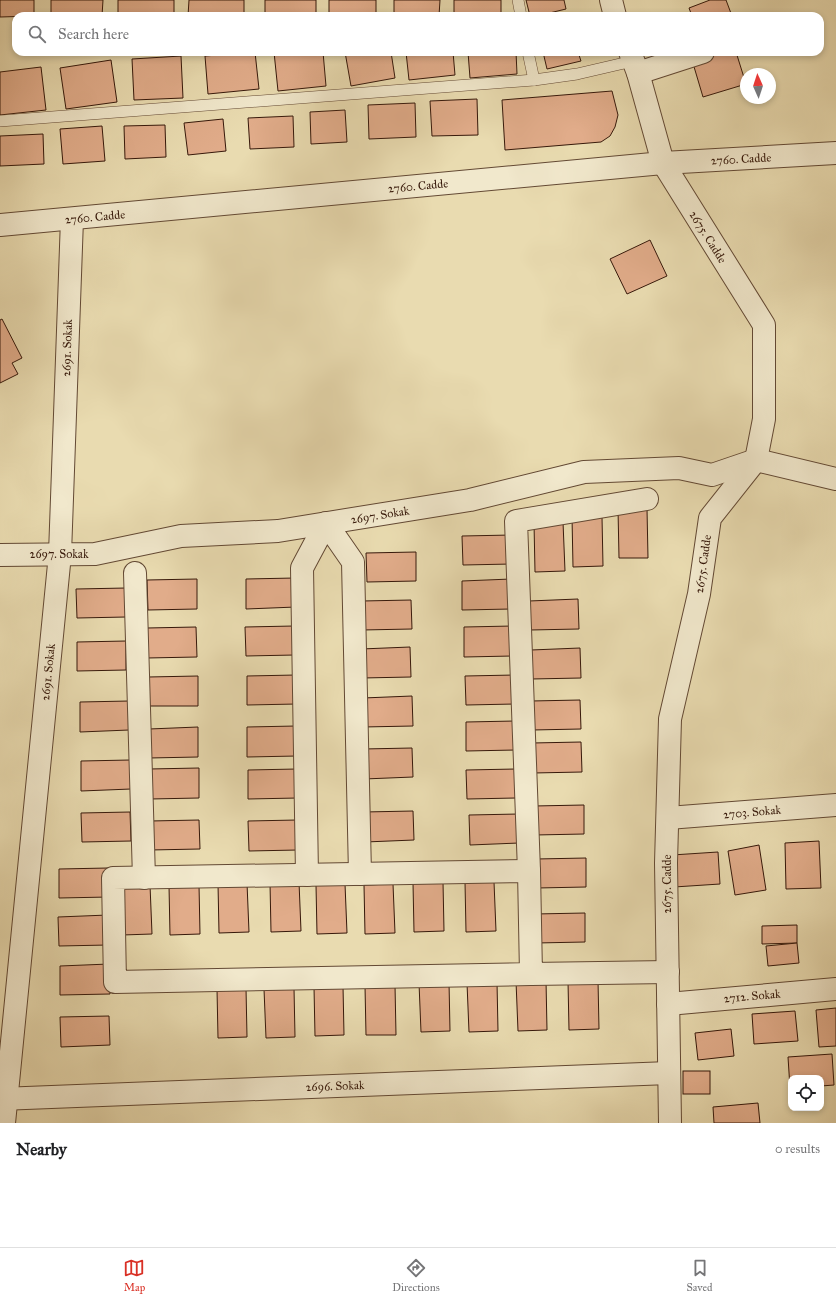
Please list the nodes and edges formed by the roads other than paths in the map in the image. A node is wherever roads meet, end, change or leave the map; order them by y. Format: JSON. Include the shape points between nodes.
{"nodes":[{"id":1,"x":518,"y":0,"type":"edge"},
{"id":2,"x":611,"y":0,"type":"edge"},
{"id":3,"x":520,"y":12,"type":"edge"},
{"id":4,"x":615,"y":12,"type":"edge"},
{"id":5,"x":529,"y":56,"type":"edge"},
{"id":6,"x":675,"y":56,"type":"edge"},
{"id":7,"x":634,"y":62,"type":"edge"},
{"id":8,"x":534,"y":80,"type":"junction"},
{"id":9,"x":0,"y":121,"type":"edge"},
{"id":10,"x":836,"y":153,"type":"edge"},
{"id":11,"x":663,"y":163,"type":"junction"},
{"id":12,"x":72,"y":219,"type":"junction"},
{"id":13,"x":0,"y":226,"type":"edge"},
{"id":14,"x":756,"y":460,"type":"junction"},
{"id":15,"x":836,"y":479,"type":"edge"},
{"id":16,"x":647,"y":499,"type":"dead end"},
{"id":17,"x":326,"y":523,"type":"junction"},
{"id":18,"x":60,"y":554,"type":"junction"},
{"id":19,"x":0,"y":555,"type":"edge"},
{"id":20,"x":135,"y":573,"type":"dead end"},
{"id":21,"x":836,"y":805,"type":"edge"},
{"id":22,"x":668,"y":818,"type":"junction"},
{"id":23,"x":529,"y":871,"type":"junction"},
{"id":24,"x":360,"y":874,"type":"junction"},
{"id":25,"x":307,"y":875,"type":"junction"},
{"id":26,"x":144,"y":878,"type":"junction"},
{"id":27,"x":668,"y":972,"type":"junction"},
{"id":28,"x":531,"y":974,"type":"junction"},
{"id":29,"x":836,"y":989,"type":"edge"},
{"id":30,"x":668,"y":1004,"type":"junction"},
{"id":31,"x":669,"y":1073,"type":"junction"},
{"id":32,"x":3,"y":1099,"type":"edge"},
{"id":33,"x":4,"y":1123,"type":"edge"},
{"id":34,"x":670,"y":1123,"type":"edge"}],
"edges":[{"from":1,"to":3,"type":"lane"},
{"from":2,"to":4,"type":"street"},
{"from":5,"to":8,"type":"lane"},
{"from":6,"to":7,"type":"street"},
{"from":7,"to":8,"type":"lane"},
{"from":7,"to":11,"type":"street","name":"2675. Cadde"},
{"from":8,"to":9,"type":"lane"},
{"from":10,"to":11,"type":"street","name":"2760. Cadde"},
{"from":11,"to":12,"type":"street","name":"2760. Cadde"},
{"from":11,"to":14,"type":"street","name":"2675. Cadde","via":[[764,325],[764,419]]},
{"from":12,"to":13,"type":"street","name":"2760. Cadde"},
{"from":12,"to":18,"type":"street","name":"2691. Sokak"},
{"from":14,"to":15,"type":"street"},
{"from":14,"to":17,"type":"street","name":"2697. Sokak","via":[[712,475],[679,468],[584,472],[470,500]]},
{"from":14,"to":22,"type":"street","name":"2675. Cadde","via":[[710,518],[699,594],[670,719]]},
{"from":16,"to":23,"type":"street","via":[[516,521]]},
{"from":17,"to":18,"type":"street","name":"2697. Sokak","via":[[278,531],[181,536],[95,554]]},
{"from":17,"to":24,"type":"street","via":[[353,562]]},
{"from":17,"to":25,"type":"street","via":[[302,568]]},
{"from":18,"to":19,"type":"street","name":"2697. Sokak"},
{"from":18,"to":32,"type":"street","name":"2691. Sokak"},
{"from":20,"to":26,"type":"street"},
{"from":21,"to":22,"type":"street","name":"2703. Sokak"},
{"from":22,"to":27,"type":"street","name":"2675. Cadde"},
{"from":23,"to":24,"type":"street"},
{"from":23,"to":28,"type":"street"},
{"from":24,"to":25,"type":"street"},
{"from":25,"to":26,"type":"street"},
{"from":26,"to":28,"type":"street","via":[[113,878],[115,982]]},
{"from":27,"to":28,"type":"street"},
{"from":27,"to":30,"type":"street","name":"2675. Cadde"},
{"from":29,"to":30,"type":"street","name":"2712. Sokak"},
{"from":30,"to":31,"type":"street","name":"2675. Cadde"},
{"from":31,"to":32,"type":"street","name":"2696. Sokak"},
{"from":31,"to":34,"type":"street","name":"2675. Cadde"},
{"from":32,"to":33,"type":"street","name":"2691. Sokak"}]}
